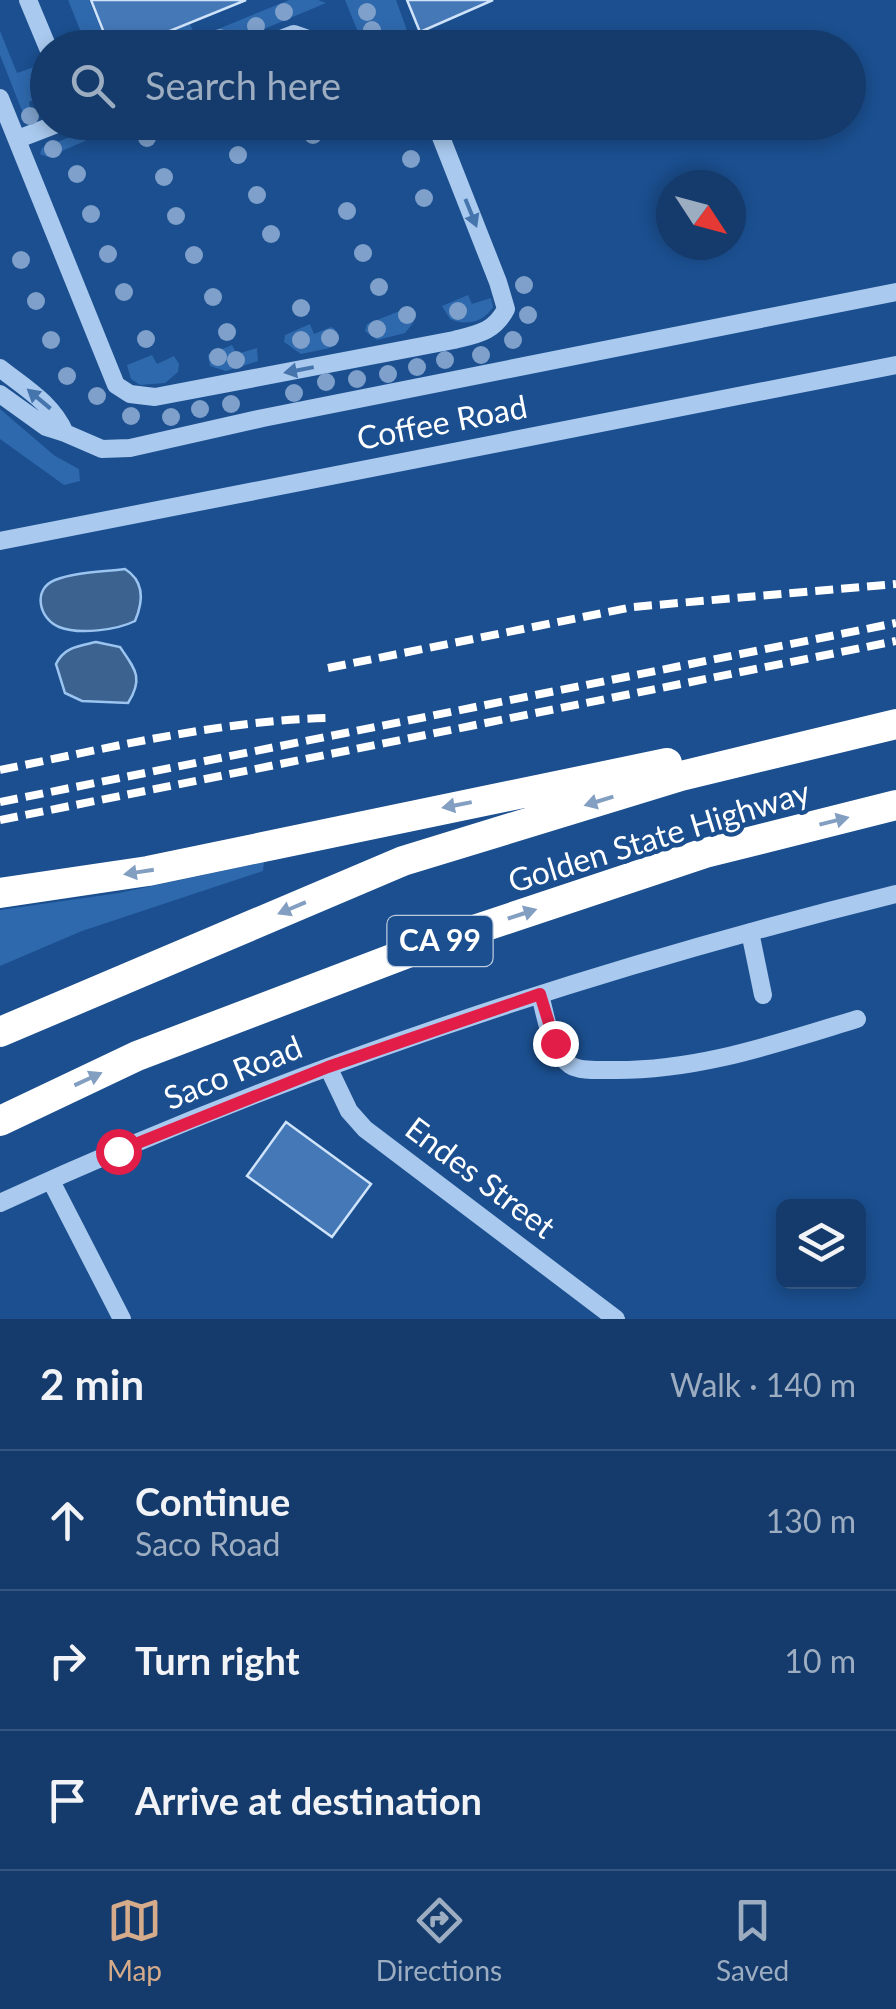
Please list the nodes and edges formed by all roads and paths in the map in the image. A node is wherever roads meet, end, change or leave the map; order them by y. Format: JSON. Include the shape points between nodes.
{"nodes":[{"id":1,"x":28,"y":0,"type":"edge"},
{"id":2,"x":40,"y":30,"type":"edge"},
{"id":3,"x":0,"y":98,"type":"edge"},
{"id":4,"x":30,"y":134,"type":"edge"},
{"id":5,"x":18,"y":139,"type":"junction"},
{"id":6,"x":442,"y":140,"type":"edge"},
{"id":7,"x":896,"y":292,"type":"edge"},
{"id":8,"x":896,"y":364,"type":"edge"},
{"id":9,"x":0,"y":368,"type":"edge"},
{"id":10,"x":0,"y":394,"type":"edge"},
{"id":11,"x":65,"y":433,"type":"junction"},
{"id":12,"x":0,"y":541,"type":"edge"},
{"id":13,"x":896,"y":722,"type":"edge"},
{"id":14,"x":896,"y":805,"type":"edge"},
{"id":15,"x":0,"y":893,"type":"edge"},
{"id":16,"x":896,"y":894,"type":"edge"},
{"id":17,"x":750,"y":932,"type":"junction"},
{"id":18,"x":540,"y":994,"type":"junction"},
{"id":19,"x":762,"y":994,"type":"dead end"},
{"id":20,"x":857,"y":1019,"type":"dead end"},
{"id":21,"x":0,"y":1032,"type":"edge"},
{"id":22,"x":328,"y":1067,"type":"junction"},
{"id":23,"x":0,"y":1121,"type":"edge"},
{"id":24,"x":51,"y":1180,"type":"junction"},
{"id":25,"x":0,"y":1204,"type":"edge"},
{"id":26,"x":122,"y":1319,"type":"edge"},
{"id":27,"x":616,"y":1319,"type":"edge"}],
"edges":[{"from":1,"to":2,"type":"street"},
{"from":3,"to":5,"type":"street"},
{"from":4,"to":5,"type":"street"},
{"from":6,"to":5,"type":"street","one_way":true,"via":[[498,282],[506,310],[499,323],[488,332],[155,397],[116,385]]},
{"from":7,"to":11,"type":"street","via":[[130,448],[102,449]]},
{"from":8,"to":12,"type":"street","name":"Coffee Road"},
{"from":11,"to":9,"type":"street","one_way":true,"via":[[48,406]]},
{"from":10,"to":11,"type":"street"},
{"from":13,"to":15,"type":"highway","one_way":true,"via":[[148,871]]},
{"from":13,"to":21,"type":"highway","name":"Golden State Highway","number":"CA 99","one_way":true,"via":[[681,776],[403,861]]},
{"from":23,"to":14,"type":"highway","name":"Golden State Highway","number":"CA 99","one_way":true,"via":[[136,1056],[426,946],[706,853]]},
{"from":16,"to":17,"type":"street","name":"Saco Road"},
{"from":17,"to":18,"type":"street","name":"Saco Road"},
{"from":17,"to":19,"type":"street"},
{"from":18,"to":20,"type":"street","via":[[563,1058],[573,1068],[597,1070],[652,1071],[733,1056]]},
{"from":18,"to":22,"type":"street","name":"Saco Road"},
{"from":22,"to":24,"type":"street","name":"Saco Road"},
{"from":22,"to":27,"type":"street","name":"Endes Street","via":[[365,1129]]},
{"from":24,"to":25,"type":"street","name":"Saco Road"},
{"from":24,"to":26,"type":"street"}]}
